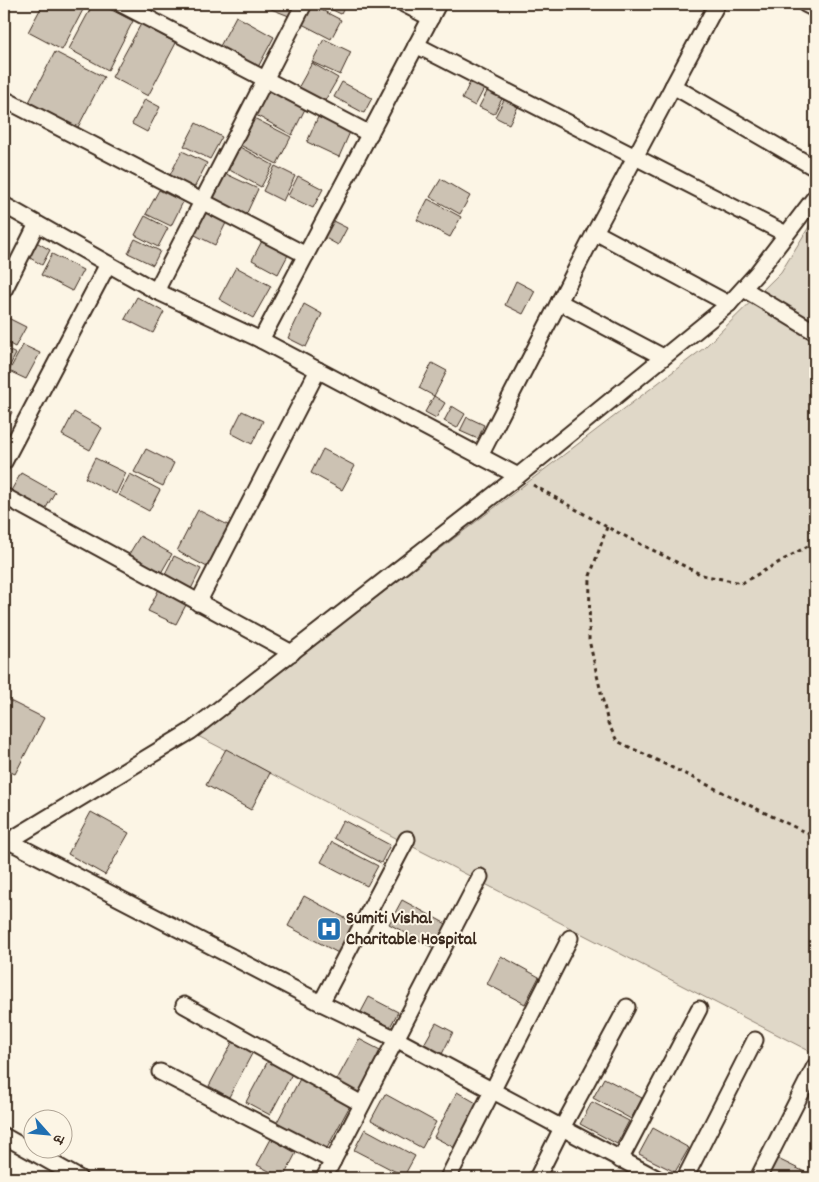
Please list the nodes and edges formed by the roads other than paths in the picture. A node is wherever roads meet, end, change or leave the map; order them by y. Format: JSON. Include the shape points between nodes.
{"nodes":[{"id":1,"x":121,"y":4,"type":"edge"},
{"id":2,"x":304,"y":4,"type":"edge"},
{"id":3,"x":404,"y":4,"type":"edge"},
{"id":4,"x":438,"y":4,"type":"edge"},
{"id":5,"x":717,"y":4,"type":"edge"},
{"id":6,"x":805,"y":4,"type":"edge"},
{"id":7,"x":815,"y":9,"type":"edge"},
{"id":8,"x":431,"y":18,"type":"junction"},
{"id":9,"x":416,"y":46,"type":"junction"},
{"id":10,"x":265,"y":79,"type":"junction"},
{"id":11,"x":673,"y":86,"type":"junction"},
{"id":12,"x":4,"y":99,"type":"edge"},
{"id":13,"x":370,"y":134,"type":"junction"},
{"id":14,"x":635,"y":157,"type":"junction"},
{"id":15,"x":815,"y":168,"type":"edge"},
{"id":16,"x":815,"y":197,"type":"edge"},
{"id":17,"x":202,"y":202,"type":"junction"},
{"id":18,"x":4,"y":205,"type":"edge"},
{"id":19,"x":37,"y":224,"type":"junction"},
{"id":20,"x":595,"y":232,"type":"junction"},
{"id":21,"x":786,"y":234,"type":"junction"},
{"id":22,"x":306,"y":255,"type":"junction"},
{"id":23,"x":108,"y":264,"type":"junction"},
{"id":24,"x":744,"y":289,"type":"junction"},
{"id":25,"x":4,"y":290,"type":"edge"},
{"id":26,"x":156,"y":291,"type":"junction"},
{"id":27,"x":559,"y":302,"type":"junction"},
{"id":28,"x":729,"y":304,"type":"junction"},
{"id":29,"x":815,"y":332,"type":"edge"},
{"id":30,"x":261,"y":340,"type":"junction"},
{"id":31,"x":663,"y":357,"type":"junction"},
{"id":32,"x":318,"y":370,"type":"junction"},
{"id":33,"x":480,"y":456,"type":"junction"},
{"id":34,"x":4,"y":462,"type":"edge"},
{"id":35,"x":518,"y":476,"type":"junction"},
{"id":36,"x":4,"y":496,"type":"edge"},
{"id":37,"x":198,"y":603,"type":"junction"},
{"id":38,"x":292,"y":652,"type":"junction"},
{"id":39,"x":407,"y":839,"type":"dead end"},
{"id":40,"x":6,"y":843,"type":"edge"},
{"id":41,"x":480,"y":877,"type":"dead end"},
{"id":42,"x":570,"y":938,"type":"dead end"},
{"id":43,"x":321,"y":1002,"type":"junction"},
{"id":44,"x":184,"y":1005,"type":"dead end"},
{"id":45,"x":627,"y":1007,"type":"dead end"},
{"id":46,"x":699,"y":1009,"type":"dead end"},
{"id":47,"x":396,"y":1039,"type":"junction"},
{"id":48,"x":755,"y":1040,"type":"dead end"},
{"id":49,"x":815,"y":1066,"type":"edge"},
{"id":50,"x":160,"y":1072,"type":"dead end"},
{"id":51,"x":492,"y":1090,"type":"junction"},
{"id":52,"x":362,"y":1104,"type":"junction"},
{"id":53,"x":562,"y":1128,"type":"junction"},
{"id":54,"x":4,"y":1136,"type":"edge"},
{"id":55,"x":620,"y":1160,"type":"junction"},
{"id":56,"x":333,"y":1161,"type":"junction"},
{"id":57,"x":79,"y":1178,"type":"edge"},
{"id":58,"x":325,"y":1178,"type":"edge"},
{"id":59,"x":448,"y":1178,"type":"edge"},
{"id":60,"x":537,"y":1178,"type":"edge"},
{"id":61,"x":656,"y":1178,"type":"edge"},
{"id":62,"x":685,"y":1178,"type":"edge"},
{"id":63,"x":758,"y":1178,"type":"edge"}],
"edges":[{"from":1,"to":10,"type":"street"},
{"from":2,"to":10,"type":"street"},
{"from":3,"to":8,"type":"street"},
{"from":4,"to":8,"type":"street"},
{"from":5,"to":11,"type":"street"},
{"from":6,"to":7,"type":"street"},
{"from":8,"to":9,"type":"street"},
{"from":9,"to":13,"type":"street"},
{"from":9,"to":14,"type":"street"},
{"from":10,"to":13,"type":"street"},
{"from":10,"to":17,"type":"street"},
{"from":11,"to":14,"type":"street"},
{"from":11,"to":15,"type":"street"},
{"from":12,"to":17,"type":"street"},
{"from":13,"to":22,"type":"street"},
{"from":14,"to":20,"type":"street"},
{"from":14,"to":21,"type":"street"},
{"from":16,"to":21,"type":"street"},
{"from":17,"to":22,"type":"street"},
{"from":17,"to":26,"type":"street"},
{"from":18,"to":19,"type":"street"},
{"from":19,"to":23,"type":"street"},
{"from":19,"to":25,"type":"street"},
{"from":20,"to":27,"type":"street"},
{"from":20,"to":28,"type":"street"},
{"from":21,"to":24,"type":"street"},
{"from":22,"to":30,"type":"street"},
{"from":23,"to":26,"type":"street"},
{"from":23,"to":34,"type":"street"},
{"from":24,"to":28,"type":"street"},
{"from":24,"to":29,"type":"street"},
{"from":26,"to":30,"type":"street"},
{"from":27,"to":31,"type":"street"},
{"from":27,"to":33,"type":"street"},
{"from":28,"to":31,"type":"street"},
{"from":30,"to":32,"type":"street"},
{"from":31,"to":35,"type":"street"},
{"from":32,"to":33,"type":"street"},
{"from":32,"to":37,"type":"street"},
{"from":33,"to":35,"type":"street"},
{"from":35,"to":38,"type":"street"},
{"from":36,"to":37,"type":"street"},
{"from":37,"to":38,"type":"street"},
{"from":38,"to":40,"type":"street","via":[[191,731]]},
{"from":39,"to":43,"type":"street"},
{"from":40,"to":43,"type":"street"},
{"from":41,"to":47,"type":"street"},
{"from":42,"to":51,"type":"street"},
{"from":43,"to":47,"type":"street"},
{"from":44,"to":52,"type":"street"},
{"from":45,"to":53,"type":"street"},
{"from":46,"to":55,"type":"street"},
{"from":47,"to":51,"type":"street"},
{"from":47,"to":52,"type":"street"},
{"from":48,"to":62,"type":"street"},
{"from":49,"to":63,"type":"street"},
{"from":50,"to":56,"type":"street"},
{"from":51,"to":53,"type":"street"},
{"from":51,"to":59,"type":"street"},
{"from":52,"to":56,"type":"street"},
{"from":53,"to":55,"type":"street"},
{"from":53,"to":60,"type":"street"},
{"from":54,"to":57,"type":"street"},
{"from":55,"to":61,"type":"street"},
{"from":56,"to":58,"type":"street"}]}
